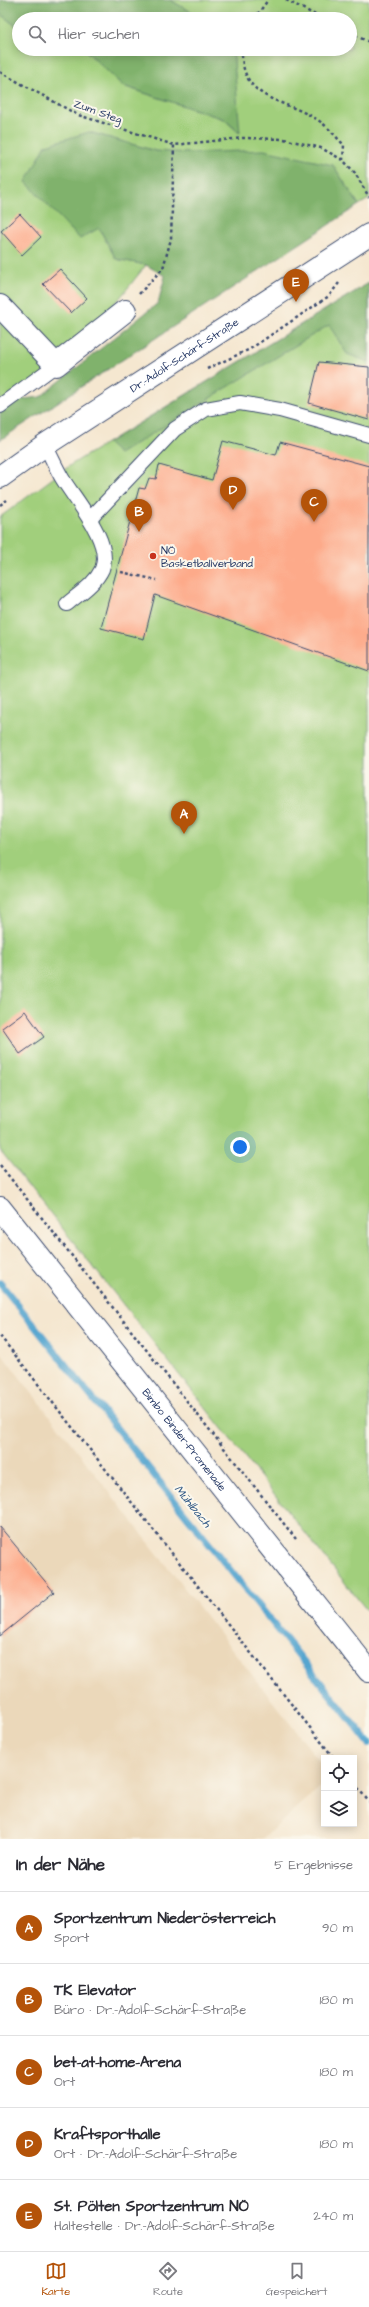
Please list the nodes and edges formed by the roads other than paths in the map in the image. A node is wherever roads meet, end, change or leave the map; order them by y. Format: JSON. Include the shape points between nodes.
{"nodes":[{"id":1,"x":369,"y":234,"type":"edge"},
{"id":2,"x":0,"y":306,"type":"edge"},
{"id":3,"x":124,"y":311,"type":"road end"},
{"id":4,"x":56,"y":365,"type":"junction"},
{"id":5,"x":0,"y":406,"type":"edge"},
{"id":6,"x":369,"y":435,"type":"edge"},
{"id":7,"x":45,"y":445,"type":"junction"},
{"id":8,"x":0,"y":477,"type":"edge"},
{"id":9,"x":90,"y":519,"type":"junction"},
{"id":10,"x":67,"y":604,"type":"dead end"},
{"id":11,"x":0,"y":1208,"type":"edge"},
{"id":12,"x":369,"y":1671,"type":"edge"}],
"edges":[{"from":1,"to":7,"type":"street","name":"Dr.-Adolf-Schärf-Straße"},
{"from":2,"to":4,"type":"street"},
{"from":3,"to":4,"type":"street"},
{"from":4,"to":5,"type":"lane"},
{"from":6,"to":9,"type":"lane","via":[[280,410],[240,403],[206,409],[176,429]]},
{"from":7,"to":8,"type":"street","name":"Dr.-Adolf-Schärf-Straße"},
{"from":7,"to":9,"type":"lane","via":[[62,478]]},
{"from":9,"to":10,"type":"lane","via":[[101,544],[103,567],[96,581]]},
{"from":11,"to":12,"type":"street","name":"Bimbo Binder-Promenade"}]}
